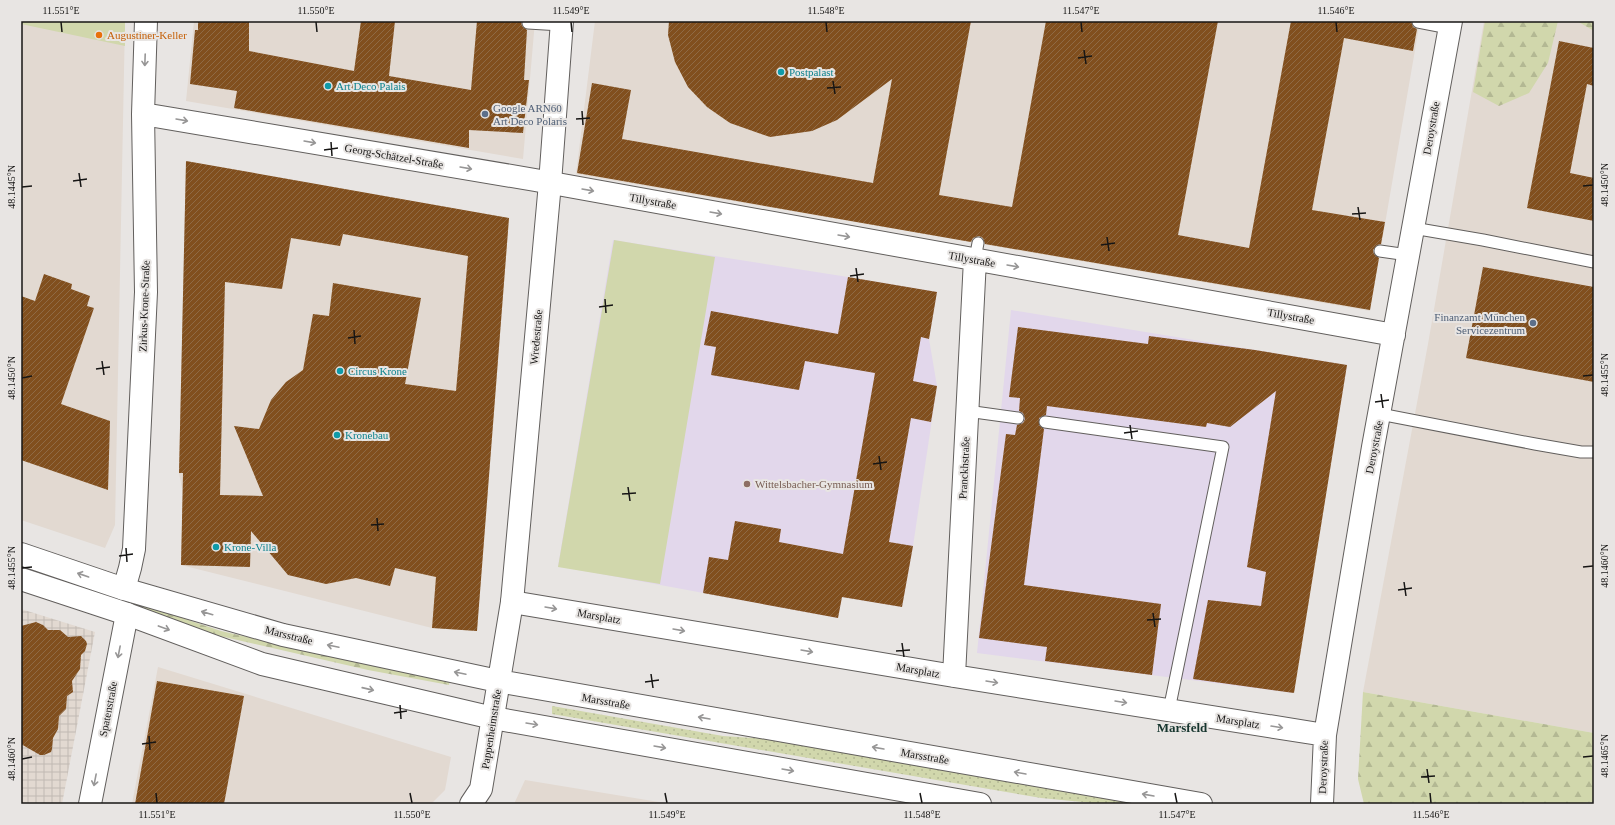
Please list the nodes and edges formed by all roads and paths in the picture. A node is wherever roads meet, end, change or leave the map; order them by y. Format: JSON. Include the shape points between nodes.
{"nodes":[{"id":1,"x":146,"y":21,"type":"edge"},
{"id":2,"x":1418,"y":22,"type":"dead end"},
{"id":3,"x":528,"y":23,"type":"dead end"},
{"id":4,"x":562,"y":23,"type":"edge"},
{"id":5,"x":1450,"y":24,"type":"edge"},
{"id":6,"x":143,"y":114,"type":"junction"},
{"id":7,"x":550,"y":183,"type":"junction"},
{"id":8,"x":1413,"y":228,"type":"junction"},
{"id":9,"x":976,"y":251,"type":"junction"},
{"id":10,"x":1380,"y":251,"type":"dead end"},
{"id":11,"x":1408,"y":256,"type":"junction"},
{"id":12,"x":1594,"y":262,"type":"edge"},
{"id":13,"x":1394,"y":335,"type":"junction"},
{"id":14,"x":967,"y":411,"type":"junction"},
{"id":15,"x":1380,"y":414,"type":"junction"},
{"id":16,"x":1018,"y":418,"type":"dead end"},
{"id":17,"x":1045,"y":422,"type":"dead end"},
{"id":18,"x":1594,"y":452,"type":"edge"},
{"id":19,"x":21,"y":554,"type":"edge"},
{"id":20,"x":21,"y":579,"type":"edge"},
{"id":21,"x":124,"y":589,"type":"junction"},
{"id":22,"x":512,"y":602,"type":"junction"},
{"id":23,"x":127,"y":614,"type":"junction"},
{"id":24,"x":503,"y":652,"type":"joint"},
{"id":25,"x":954,"y":676,"type":"junction"},
{"id":26,"x":498,"y":682,"type":"junction"},
{"id":27,"x":1169,"y":710,"type":"junction"},
{"id":28,"x":493,"y":718,"type":"junction"},
{"id":29,"x":1325,"y":735,"type":"junction"},
{"id":30,"x":90,"y":804,"type":"edge"},
{"id":31,"x":471,"y":804,"type":"edge"},
{"id":32,"x":980,"y":804,"type":"edge"},
{"id":33,"x":1201,"y":804,"type":"edge"},
{"id":34,"x":1322,"y":804,"type":"edge"}],
"edges":[{"from":1,"to":6,"type":"street","name":"Zirkus-Krone-Straße","one_way":true},
{"from":2,"to":5,"type":"lane"},
{"from":3,"to":4,"type":"lane"},
{"from":4,"to":7,"type":"street","name":"Wredestraße"},
{"from":5,"to":8,"type":"street","name":"Deroystraße"},
{"from":6,"to":7,"type":"street","name":"Georg-Schätzel-Straße","one_way":true},
{"from":6,"to":21,"type":"street","name":"Zirkus-Krone-Straße","via":[[145,299],[134,549]]},
{"from":7,"to":9,"type":"street","name":"Tillystraße","one_way":true},
{"from":7,"to":22,"type":"street","name":"Wredestraße"},
{"from":8,"to":11,"type":"street","name":"Deroystraße"},
{"from":8,"to":12,"type":"lane"},
{"from":9,"to":13,"type":"street","name":"Tillystraße","one_way":true},
{"from":9,"to":14,"type":"street","name":"Pranckhstraße"},
{"from":10,"to":11,"type":"lane"},
{"from":11,"to":13,"type":"street","name":"Deroystraße"},
{"from":13,"to":15,"type":"street","name":"Deroystraße"},
{"from":14,"to":16,"type":"lane"},
{"from":14,"to":25,"type":"street","name":"Pranckhstraße"},
{"from":15,"to":18,"type":"lane","via":[[1543,446]]},
{"from":15,"to":29,"type":"street","name":"Deroystraße"},
{"from":17,"to":27,"type":"lane","via":[[1223,447]]},
{"from":21,"to":19,"type":"street","name":"Marsstraße","one_way":true},
{"from":20,"to":23,"type":"street"},
{"from":26,"to":21,"type":"street","name":"Marsstraße","one_way":true,"via":[[284,635]]},
{"from":22,"to":24,"type":"street","name":"Wredestraße"},
{"from":22,"to":25,"type":"street","name":"Marsplatz","one_way":true},
{"from":23,"to":28,"type":"street","one_way":true,"via":[[262,664]]},
{"from":23,"to":30,"type":"street","name":"Spatenstraße","one_way":true},
{"from":24,"to":26,"type":"street","name":"Pappenheimstraße"},
{"from":25,"to":27,"type":"street","name":"Marsplatz","one_way":true},
{"from":26,"to":28,"type":"street","name":"Pappenheimstraße"},
{"from":33,"to":26,"type":"street","name":"Marsstraße","one_way":true},
{"from":27,"to":29,"type":"street","name":"Marsplatz","one_way":true},
{"from":28,"to":31,"type":"street","name":"Pappenheimstraße","via":[[481,789]]},
{"from":28,"to":32,"type":"street","one_way":true},
{"from":29,"to":34,"type":"street","name":"Deroystraße"}]}
